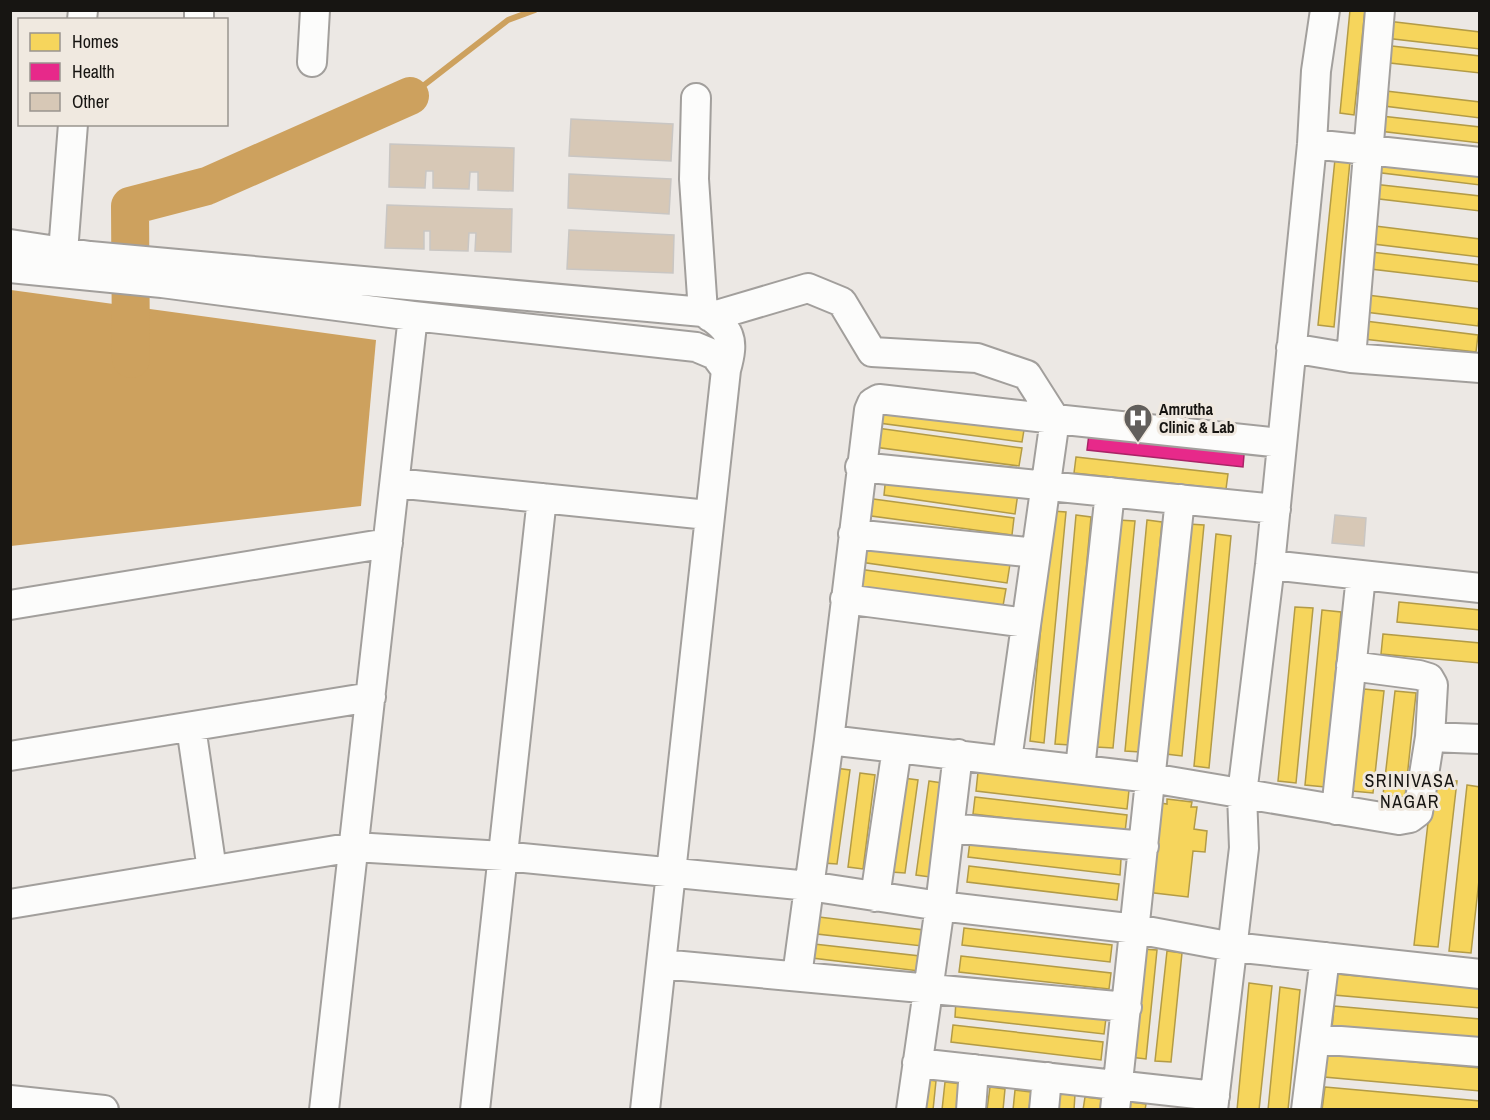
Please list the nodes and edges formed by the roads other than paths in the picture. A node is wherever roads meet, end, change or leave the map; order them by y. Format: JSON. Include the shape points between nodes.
{"nodes":[{"id":1,"x":315,"y":10,"type":"edge"},
{"id":2,"x":1325,"y":10,"type":"edge"},
{"id":3,"x":1380,"y":10,"type":"edge"},
{"id":4,"x":312,"y":62,"type":"dead end"},
{"id":5,"x":696,"y":98,"type":"dead end"},
{"id":6,"x":73,"y":126,"type":"edge"},
{"id":7,"x":1312,"y":144,"type":"junction"},
{"id":8,"x":1368,"y":150,"type":"junction"},
{"id":9,"x":1479,"y":162,"type":"edge"},
{"id":10,"x":10,"y":244,"type":"edge"},
{"id":11,"x":63,"y":252,"type":"junction"},
{"id":12,"x":10,"y":268,"type":"edge"},
{"id":13,"x":707,"y":314,"type":"junction"},
{"id":14,"x":413,"y":316,"type":"junction"},
{"id":15,"x":1291,"y":348,"type":"junction"},
{"id":16,"x":1351,"y":358,"type":"junction"},
{"id":17,"x":1479,"y":368,"type":"edge"},
{"id":18,"x":726,"y":370,"type":"junction"},
{"id":19,"x":1055,"y":419,"type":"junction"},
{"id":20,"x":1281,"y":443,"type":"junction"},
{"id":21,"x":860,"y":467,"type":"junction"},
{"id":22,"x":395,"y":483,"type":"junction"},
{"id":23,"x":1045,"y":485,"type":"junction"},
{"id":24,"x":1110,"y":492,"type":"junction"},
{"id":25,"x":542,"y":498,"type":"junction"},
{"id":26,"x":1180,"y":499,"type":"junction"},
{"id":27,"x":1276,"y":509,"type":"junction"},
{"id":28,"x":708,"y":515,"type":"junction"},
{"id":29,"x":852,"y":534,"type":"junction"},
{"id":30,"x":388,"y":543,"type":"junction"},
{"id":31,"x":1036,"y":553,"type":"junction"},
{"id":32,"x":1270,"y":565,"type":"junction"},
{"id":33,"x":1361,"y":576,"type":"junction"},
{"id":34,"x":1479,"y":588,"type":"edge"},
{"id":35,"x":845,"y":599,"type":"junction"},
{"id":36,"x":10,"y":605,"type":"edge"},
{"id":37,"x":1026,"y":623,"type":"junction"},
{"id":38,"x":1351,"y":666,"type":"junction"},
{"id":39,"x":371,"y":697,"type":"junction"},
{"id":40,"x":191,"y":727,"type":"junction"},
{"id":41,"x":1430,"y":737,"type":"junction"},
{"id":42,"x":1479,"y":739,"type":"edge"},
{"id":43,"x":829,"y":740,"type":"junction"},
{"id":44,"x":897,"y":748,"type":"junction"},
{"id":45,"x":958,"y":754,"type":"junction"},
{"id":46,"x":10,"y":756,"type":"edge"},
{"id":47,"x":1006,"y":760,"type":"junction"},
{"id":48,"x":1080,"y":770,"type":"junction"},
{"id":49,"x":1151,"y":778,"type":"junction"},
{"id":50,"x":1242,"y":794,"type":"junction"},
{"id":51,"x":1336,"y":810,"type":"junction"},
{"id":52,"x":950,"y":828,"type":"junction"},
{"id":53,"x":1144,"y":846,"type":"junction"},
{"id":54,"x":354,"y":847,"type":"junction"},
{"id":55,"x":503,"y":856,"type":"junction"},
{"id":56,"x":212,"y":870,"type":"junction"},
{"id":57,"x":671,"y":871,"type":"junction"},
{"id":58,"x":809,"y":886,"type":"junction"},
{"id":59,"x":875,"y":897,"type":"junction"},
{"id":60,"x":10,"y":904,"type":"edge"},
{"id":61,"x":940,"y":906,"type":"junction"},
{"id":62,"x":1136,"y":929,"type":"junction"},
{"id":63,"x":1233,"y":947,"type":"junction"},
{"id":64,"x":1325,"y":957,"type":"junction"},
{"id":65,"x":661,"y":964,"type":"junction"},
{"id":66,"x":1479,"y":974,"type":"edge"},
{"id":67,"x":797,"y":976,"type":"junction"},
{"id":68,"x":926,"y":989,"type":"junction"},
{"id":69,"x":1127,"y":1007,"type":"junction"},
{"id":70,"x":1315,"y":1040,"type":"junction"},
{"id":71,"x":1479,"y":1052,"type":"edge"},
{"id":72,"x":917,"y":1064,"type":"junction"},
{"id":73,"x":974,"y":1069,"type":"junction"},
{"id":74,"x":1047,"y":1077,"type":"junction"},
{"id":75,"x":1117,"y":1097,"type":"edge"},
{"id":76,"x":10,"y":1100,"type":"edge"},
{"id":77,"x":1214,"y":1103,"type":"edge"},
{"id":78,"x":104,"y":1110,"type":"edge"},
{"id":79,"x":324,"y":1110,"type":"edge"},
{"id":80,"x":475,"y":1110,"type":"edge"},
{"id":81,"x":645,"y":1110,"type":"edge"},
{"id":82,"x":911,"y":1110,"type":"edge"},
{"id":83,"x":970,"y":1110,"type":"edge"},
{"id":84,"x":1044,"y":1110,"type":"edge"},
{"id":85,"x":1306,"y":1110,"type":"edge"}],
"edges":[{"from":1,"to":4,"type":"street"},
{"from":2,"to":7,"type":"street","via":[[1316,71]]},
{"from":3,"to":8,"type":"street"},
{"from":5,"to":13,"type":"street","via":[[694,179]]},
{"from":6,"to":11,"type":"street"},
{"from":7,"to":8,"type":"street"},
{"from":7,"to":15,"type":"street"},
{"from":8,"to":9,"type":"street"},
{"from":8,"to":16,"type":"street"},
{"from":10,"to":11,"type":"street"},
{"from":11,"to":13,"type":"street"},
{"from":12,"to":14,"type":"street","via":[[162,283]]},
{"from":13,"to":18,"type":"street","via":[[721,322],[730,335],[732,350]]},
{"from":13,"to":19,"type":"street","via":[[808,288],[842,302],[872,352],[977,358],[1027,375]]},
{"from":14,"to":18,"type":"street","via":[[696,347],[715,355]]},
{"from":14,"to":22,"type":"street"},
{"from":15,"to":16,"type":"street"},
{"from":15,"to":20,"type":"street"},
{"from":16,"to":17,"type":"street"},
{"from":18,"to":28,"type":"street"},
{"from":19,"to":20,"type":"street"},
{"from":19,"to":21,"type":"street","via":[[879,399],[869,410]]},
{"from":19,"to":23,"type":"street"},
{"from":20,"to":27,"type":"street"},
{"from":21,"to":23,"type":"street"},
{"from":21,"to":29,"type":"street"},
{"from":22,"to":25,"type":"street"},
{"from":22,"to":30,"type":"street"},
{"from":23,"to":24,"type":"street"},
{"from":23,"to":31,"type":"street"},
{"from":24,"to":26,"type":"street"},
{"from":24,"to":48,"type":"street"},
{"from":25,"to":28,"type":"street"},
{"from":25,"to":55,"type":"street"},
{"from":26,"to":27,"type":"street"},
{"from":26,"to":49,"type":"street"},
{"from":27,"to":32,"type":"street"},
{"from":28,"to":57,"type":"street"},
{"from":29,"to":31,"type":"street"},
{"from":29,"to":35,"type":"street"},
{"from":30,"to":36,"type":"street"},
{"from":30,"to":39,"type":"street"},
{"from":31,"to":37,"type":"street"},
{"from":32,"to":33,"type":"street"},
{"from":32,"to":50,"type":"street"},
{"from":33,"to":34,"type":"street"},
{"from":33,"to":38,"type":"street"},
{"from":35,"to":37,"type":"street"},
{"from":35,"to":43,"type":"street"},
{"from":37,"to":47,"type":"street"},
{"from":38,"to":41,"type":"street","via":[[1429,678],[1434,693]]},
{"from":38,"to":51,"type":"street"},
{"from":39,"to":40,"type":"street"},
{"from":39,"to":54,"type":"street"},
{"from":40,"to":46,"type":"street"},
{"from":40,"to":56,"type":"street"},
{"from":41,"to":42,"type":"street"},
{"from":41,"to":51,"type":"street","via":[[1418,812],[1399,820]]},
{"from":43,"to":44,"type":"street"},
{"from":43,"to":58,"type":"street"},
{"from":44,"to":45,"type":"street"},
{"from":44,"to":59,"type":"street"},
{"from":45,"to":47,"type":"street"},
{"from":45,"to":52,"type":"street"},
{"from":47,"to":48,"type":"street"},
{"from":48,"to":49,"type":"street"},
{"from":49,"to":50,"type":"street"},
{"from":49,"to":53,"type":"street"},
{"from":50,"to":51,"type":"street"},
{"from":50,"to":63,"type":"street","via":[[1244,848]]},
{"from":52,"to":53,"type":"street"},
{"from":52,"to":61,"type":"street"},
{"from":53,"to":62,"type":"street"},
{"from":54,"to":55,"type":"street"},
{"from":54,"to":56,"type":"street"},
{"from":54,"to":79,"type":"street"},
{"from":55,"to":57,"type":"street"},
{"from":55,"to":80,"type":"street"},
{"from":56,"to":60,"type":"street"},
{"from":57,"to":58,"type":"street"},
{"from":57,"to":65,"type":"street"},
{"from":58,"to":59,"type":"street"},
{"from":58,"to":67,"type":"street"},
{"from":59,"to":61,"type":"street"},
{"from":61,"to":62,"type":"street"},
{"from":61,"to":68,"type":"street"},
{"from":62,"to":63,"type":"street"},
{"from":62,"to":69,"type":"street"},
{"from":63,"to":64,"type":"street"},
{"from":63,"to":77,"type":"street"},
{"from":64,"to":66,"type":"street"},
{"from":64,"to":70,"type":"street"},
{"from":65,"to":67,"type":"street"},
{"from":65,"to":81,"type":"street"},
{"from":67,"to":68,"type":"street"},
{"from":68,"to":69,"type":"street"},
{"from":68,"to":72,"type":"street"},
{"from":69,"to":75,"type":"street"},
{"from":70,"to":71,"type":"street"},
{"from":70,"to":85,"type":"street"},
{"from":72,"to":73,"type":"street"},
{"from":72,"to":82,"type":"street"},
{"from":73,"to":74,"type":"street"},
{"from":73,"to":83,"type":"street"},
{"from":74,"to":75,"type":"street"},
{"from":74,"to":84,"type":"street"},
{"from":75,"to":77,"type":"street"},
{"from":76,"to":78,"type":"street"}]}
